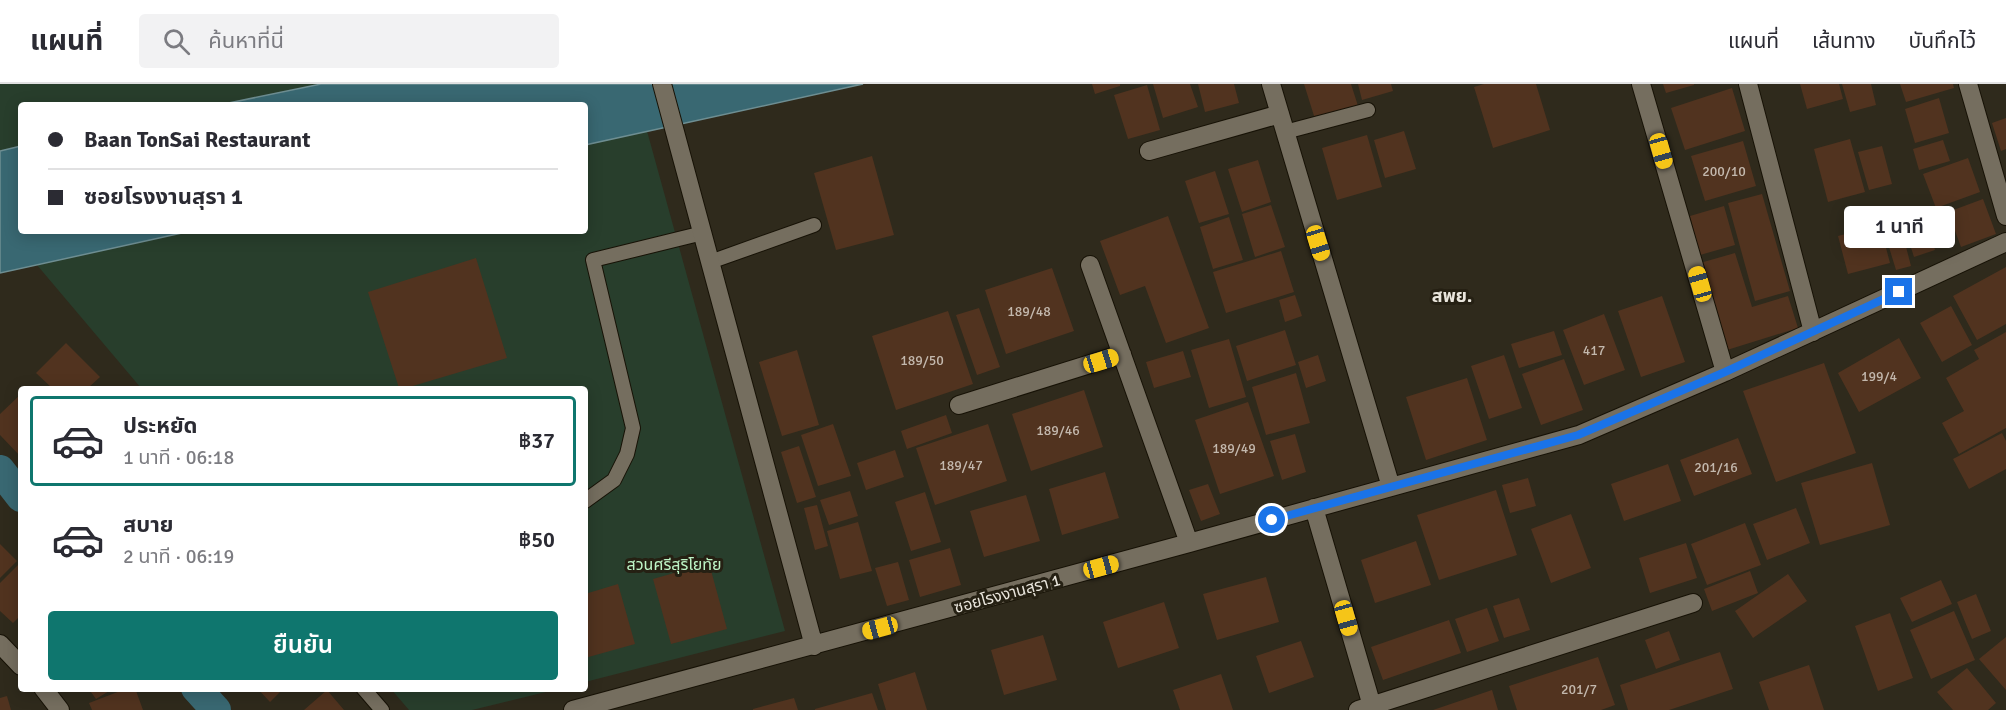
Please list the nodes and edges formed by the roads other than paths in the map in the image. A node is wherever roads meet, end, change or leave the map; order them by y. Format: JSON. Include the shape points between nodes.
{"nodes":[{"id":1,"x":662,"y":84,"type":"edge"},
{"id":2,"x":1271,"y":84,"type":"edge"},
{"id":3,"x":1641,"y":84,"type":"edge"},
{"id":4,"x":1748,"y":84,"type":"edge"},
{"id":5,"x":1968,"y":84,"type":"edge"},
{"id":6,"x":1368,"y":110,"type":"dead end"},
{"id":7,"x":1280,"y":114,"type":"junction"},
{"id":8,"x":1285,"y":132,"type":"junction"},
{"id":9,"x":1149,"y":151,"type":"dead end"},
{"id":10,"x":2006,"y":216,"type":"edge"},
{"id":11,"x":814,"y":225,"type":"dead end"},
{"id":12,"x":703,"y":234,"type":"junction"},
{"id":13,"x":2006,"y":242,"type":"edge"},
{"id":14,"x":710,"y":262,"type":"junction"},
{"id":15,"x":1090,"y":265,"type":"dead end"},
{"id":16,"x":1813,"y":332,"type":"junction"},
{"id":17,"x":1122,"y":354,"type":"junction"},
{"id":18,"x":1725,"y":372,"type":"junction"},
{"id":19,"x":958,"y":405,"type":"dead end"},
{"id":20,"x":1391,"y":487,"type":"junction"},
{"id":21,"x":588,"y":499,"type":"edge"},
{"id":22,"x":1314,"y":508,"type":"junction"},
{"id":23,"x":1189,"y":543,"type":"junction"},
{"id":24,"x":1693,"y":603,"type":"dead end"},
{"id":25,"x":0,"y":644,"type":"edge"},
{"id":26,"x":814,"y":646,"type":"junction"},
{"id":27,"x":18,"y":663,"type":"edge"},
{"id":28,"x":46,"y":692,"type":"edge"},
{"id":29,"x":366,"y":692,"type":"edge"},
{"id":30,"x":1365,"y":708,"type":"edge"},
{"id":31,"x":60,"y":710,"type":"edge"},
{"id":32,"x":382,"y":710,"type":"edge"},
{"id":33,"x":573,"y":710,"type":"edge"}],
"edges":[{"from":1,"to":12,"type":"street"},
{"from":2,"to":7,"type":"street"},
{"from":3,"to":18,"type":"street"},
{"from":4,"to":16,"type":"street"},
{"from":5,"to":10,"type":"street"},
{"from":6,"to":8,"type":"lane"},
{"from":7,"to":8,"type":"street"},
{"from":7,"to":9,"type":"street"},
{"from":8,"to":20,"type":"street"},
{"from":11,"to":14,"type":"lane"},
{"from":12,"to":14,"type":"street"},
{"from":12,"to":21,"type":"lane","via":[[594,260],[633,428],[627,454],[614,480]]},
{"from":13,"to":16,"type":"street","name":"ซอยโรงงานสุรา 1"},
{"from":14,"to":26,"type":"street"},
{"from":15,"to":17,"type":"street"},
{"from":16,"to":18,"type":"street","name":"ซอยโรงงานสุรา 1"},
{"from":17,"to":19,"type":"street"},
{"from":17,"to":23,"type":"street"},
{"from":18,"to":20,"type":"street","name":"ซอยโรงงานสุรา 1","via":[[1578,435]]},
{"from":20,"to":22,"type":"street","name":"ซอยโรงงานสุรา 1"},
{"from":22,"to":23,"type":"street","name":"ซอยโรงงานสุรา 1"},
{"from":22,"to":30,"type":"street"},
{"from":23,"to":26,"type":"street","name":"ซอยโรงงานสุรา 1"},
{"from":24,"to":30,"type":"street"},
{"from":25,"to":27,"type":"street"},
{"from":26,"to":33,"type":"street","name":"ซอยโรงงานสุรา 1"},
{"from":28,"to":31,"type":"street"},
{"from":29,"to":32,"type":"lane"}]}
